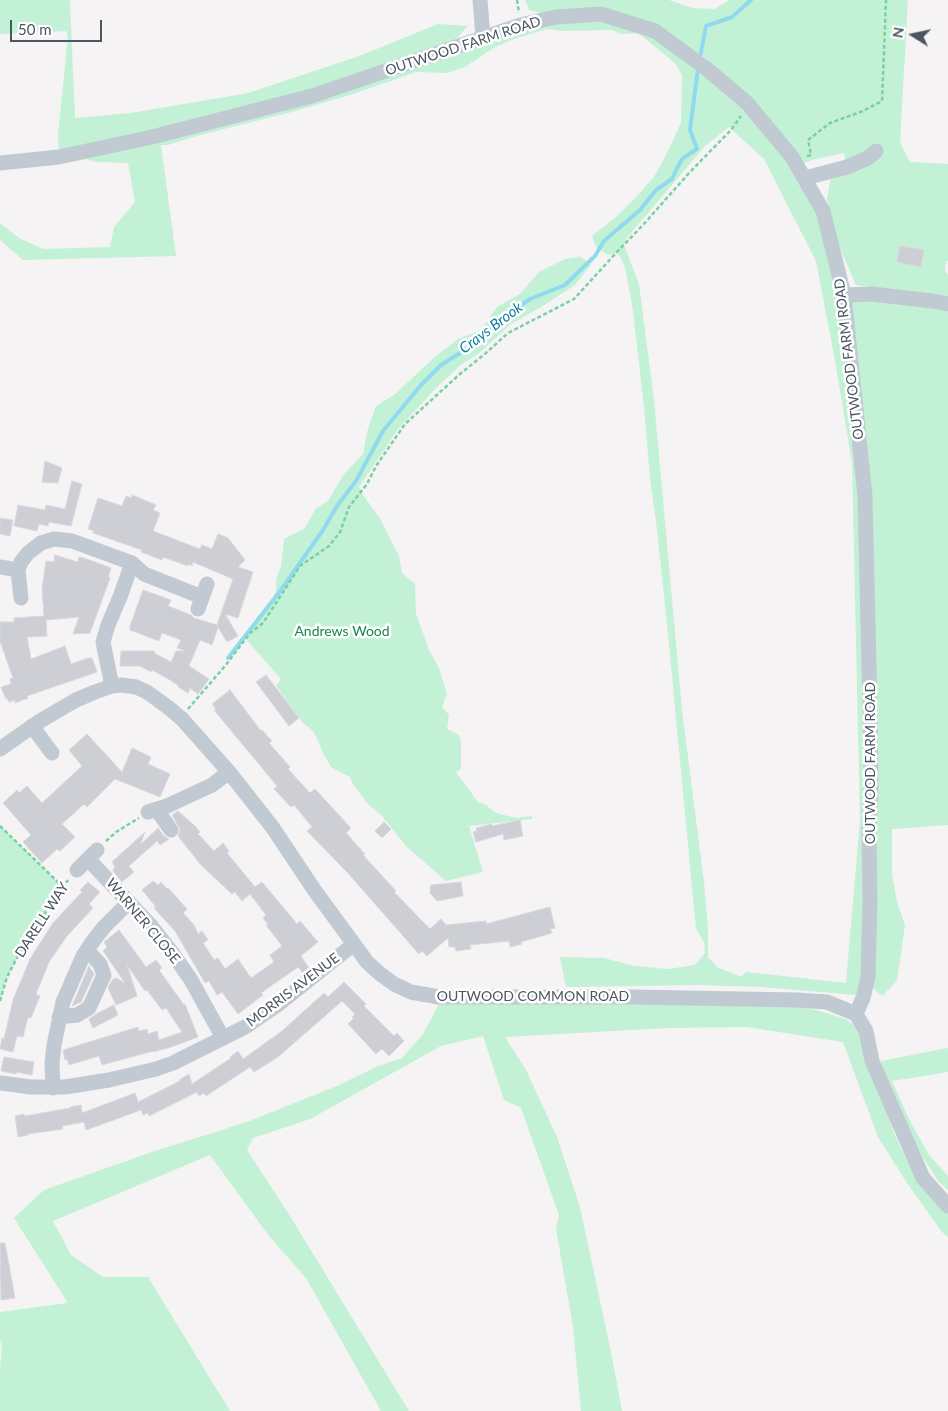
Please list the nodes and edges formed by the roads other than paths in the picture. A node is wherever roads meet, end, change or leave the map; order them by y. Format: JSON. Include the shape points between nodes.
{"nodes":[{"id":1,"x":480,"y":0,"type":"edge"},
{"id":2,"x":483,"y":37,"type":"junction"},
{"id":3,"x":876,"y":151,"type":"dead end"},
{"id":4,"x":0,"y":163,"type":"edge"},
{"id":5,"x":805,"y":178,"type":"junction"},
{"id":6,"x":844,"y":295,"type":"junction"},
{"id":7,"x":948,"y":304,"type":"edge"},
{"id":8,"x":132,"y":563,"type":"junction"},
{"id":9,"x":0,"y":567,"type":"edge"},
{"id":10,"x":18,"y":570,"type":"junction"},
{"id":11,"x":202,"y":597,"type":"dead end"},
{"id":12,"x":21,"y":598,"type":"dead end"},
{"id":13,"x":112,"y":686,"type":"junction"},
{"id":14,"x":32,"y":726,"type":"junction"},
{"id":15,"x":0,"y":749,"type":"edge"},
{"id":16,"x":52,"y":753,"type":"dead end"},
{"id":17,"x":229,"y":772,"type":"junction"},
{"id":18,"x":171,"y":830,"type":"dead end"},
{"id":19,"x":87,"y":859,"type":"road end"},
{"id":20,"x":129,"y":902,"type":"junction"},
{"id":21,"x":354,"y":944,"type":"junction"},
{"id":22,"x":87,"y":950,"type":"junction"},
{"id":23,"x":856,"y":1014,"type":"junction"},
{"id":24,"x":59,"y":1017,"type":"junction"},
{"id":25,"x":223,"y":1038,"type":"junction"},
{"id":26,"x":0,"y":1083,"type":"edge"},
{"id":27,"x":53,"y":1088,"type":"junction"},
{"id":28,"x":948,"y":1206,"type":"edge"}],
"edges":[{"from":1,"to":2,"type":"street"},
{"from":2,"to":4,"type":"street","name":"OUTWOOD FARM ROAD","via":[[312,96],[190,128],[59,157]]},
{"from":2,"to":5,"type":"street","name":"OUTWOOD FARM ROAD","via":[[556,17],[601,14],[655,31],[708,69],[747,103],[792,157]]},
{"from":3,"to":5,"type":"street","via":[[848,167]]},
{"from":5,"to":6,"type":"street","name":"OUTWOOD FARM ROAD","via":[[823,211]]},
{"from":6,"to":7,"type":"street","via":[[872,294]]},
{"from":6,"to":23,"type":"street","name":"OUTWOOD FARM ROAD","via":[[865,496],[870,709],[868,976]]},
{"from":8,"to":10,"type":"street","via":[[72,541],[54,540],[41,543],[21,562]]},
{"from":8,"to":11,"type":"street","via":[[144,574]]},
{"from":8,"to":13,"type":"street","via":[[103,642]]},
{"from":9,"to":10,"type":"street"},
{"from":10,"to":12,"type":"street"},
{"from":13,"to":14,"type":"street","name":"OUTWOOD COMMON ROAD","via":[[76,700]]},
{"from":13,"to":17,"type":"street","name":"OUTWOOD COMMON ROAD","via":[[136,687],[169,708]]},
{"from":14,"to":15,"type":"street","name":"OUTWOOD COMMON ROAD"},
{"from":14,"to":16,"type":"street"},
{"from":17,"to":18,"type":"street","via":[[212,785],[153,811]]},
{"from":17,"to":21,"type":"street","name":"OUTWOOD COMMON ROAD","via":[[273,828]]},
{"from":19,"to":20,"type":"street","name":"WARNER CLOSE"},
{"from":20,"to":22,"type":"street","via":[[104,926]]},
{"from":20,"to":25,"type":"street","name":"WARNER CLOSE","via":[[191,980]]},
{"from":21,"to":23,"type":"street","name":"OUTWOOD COMMON ROAD","via":[[367,962],[394,984],[411,992],[439,998],[797,1000],[827,1002]]},
{"from":21,"to":25,"type":"street","name":"MORRIS AVENUE","via":[[280,1003]]},
{"from":22,"to":24,"type":"street"},
{"from":22,"to":24,"type":"street","via":[[100,964],[104,975],[89,1008],[77,1015]]},
{"from":23,"to":28,"type":"street","via":[[866,1031],[872,1061],[923,1178]]},
{"from":24,"to":27,"type":"street","via":[[52,1063]]},
{"from":25,"to":27,"type":"street","name":"MORRIS AVENUE","via":[[156,1069]]},
{"from":26,"to":27,"type":"street","name":"MORRIS AVENUE"}]}
